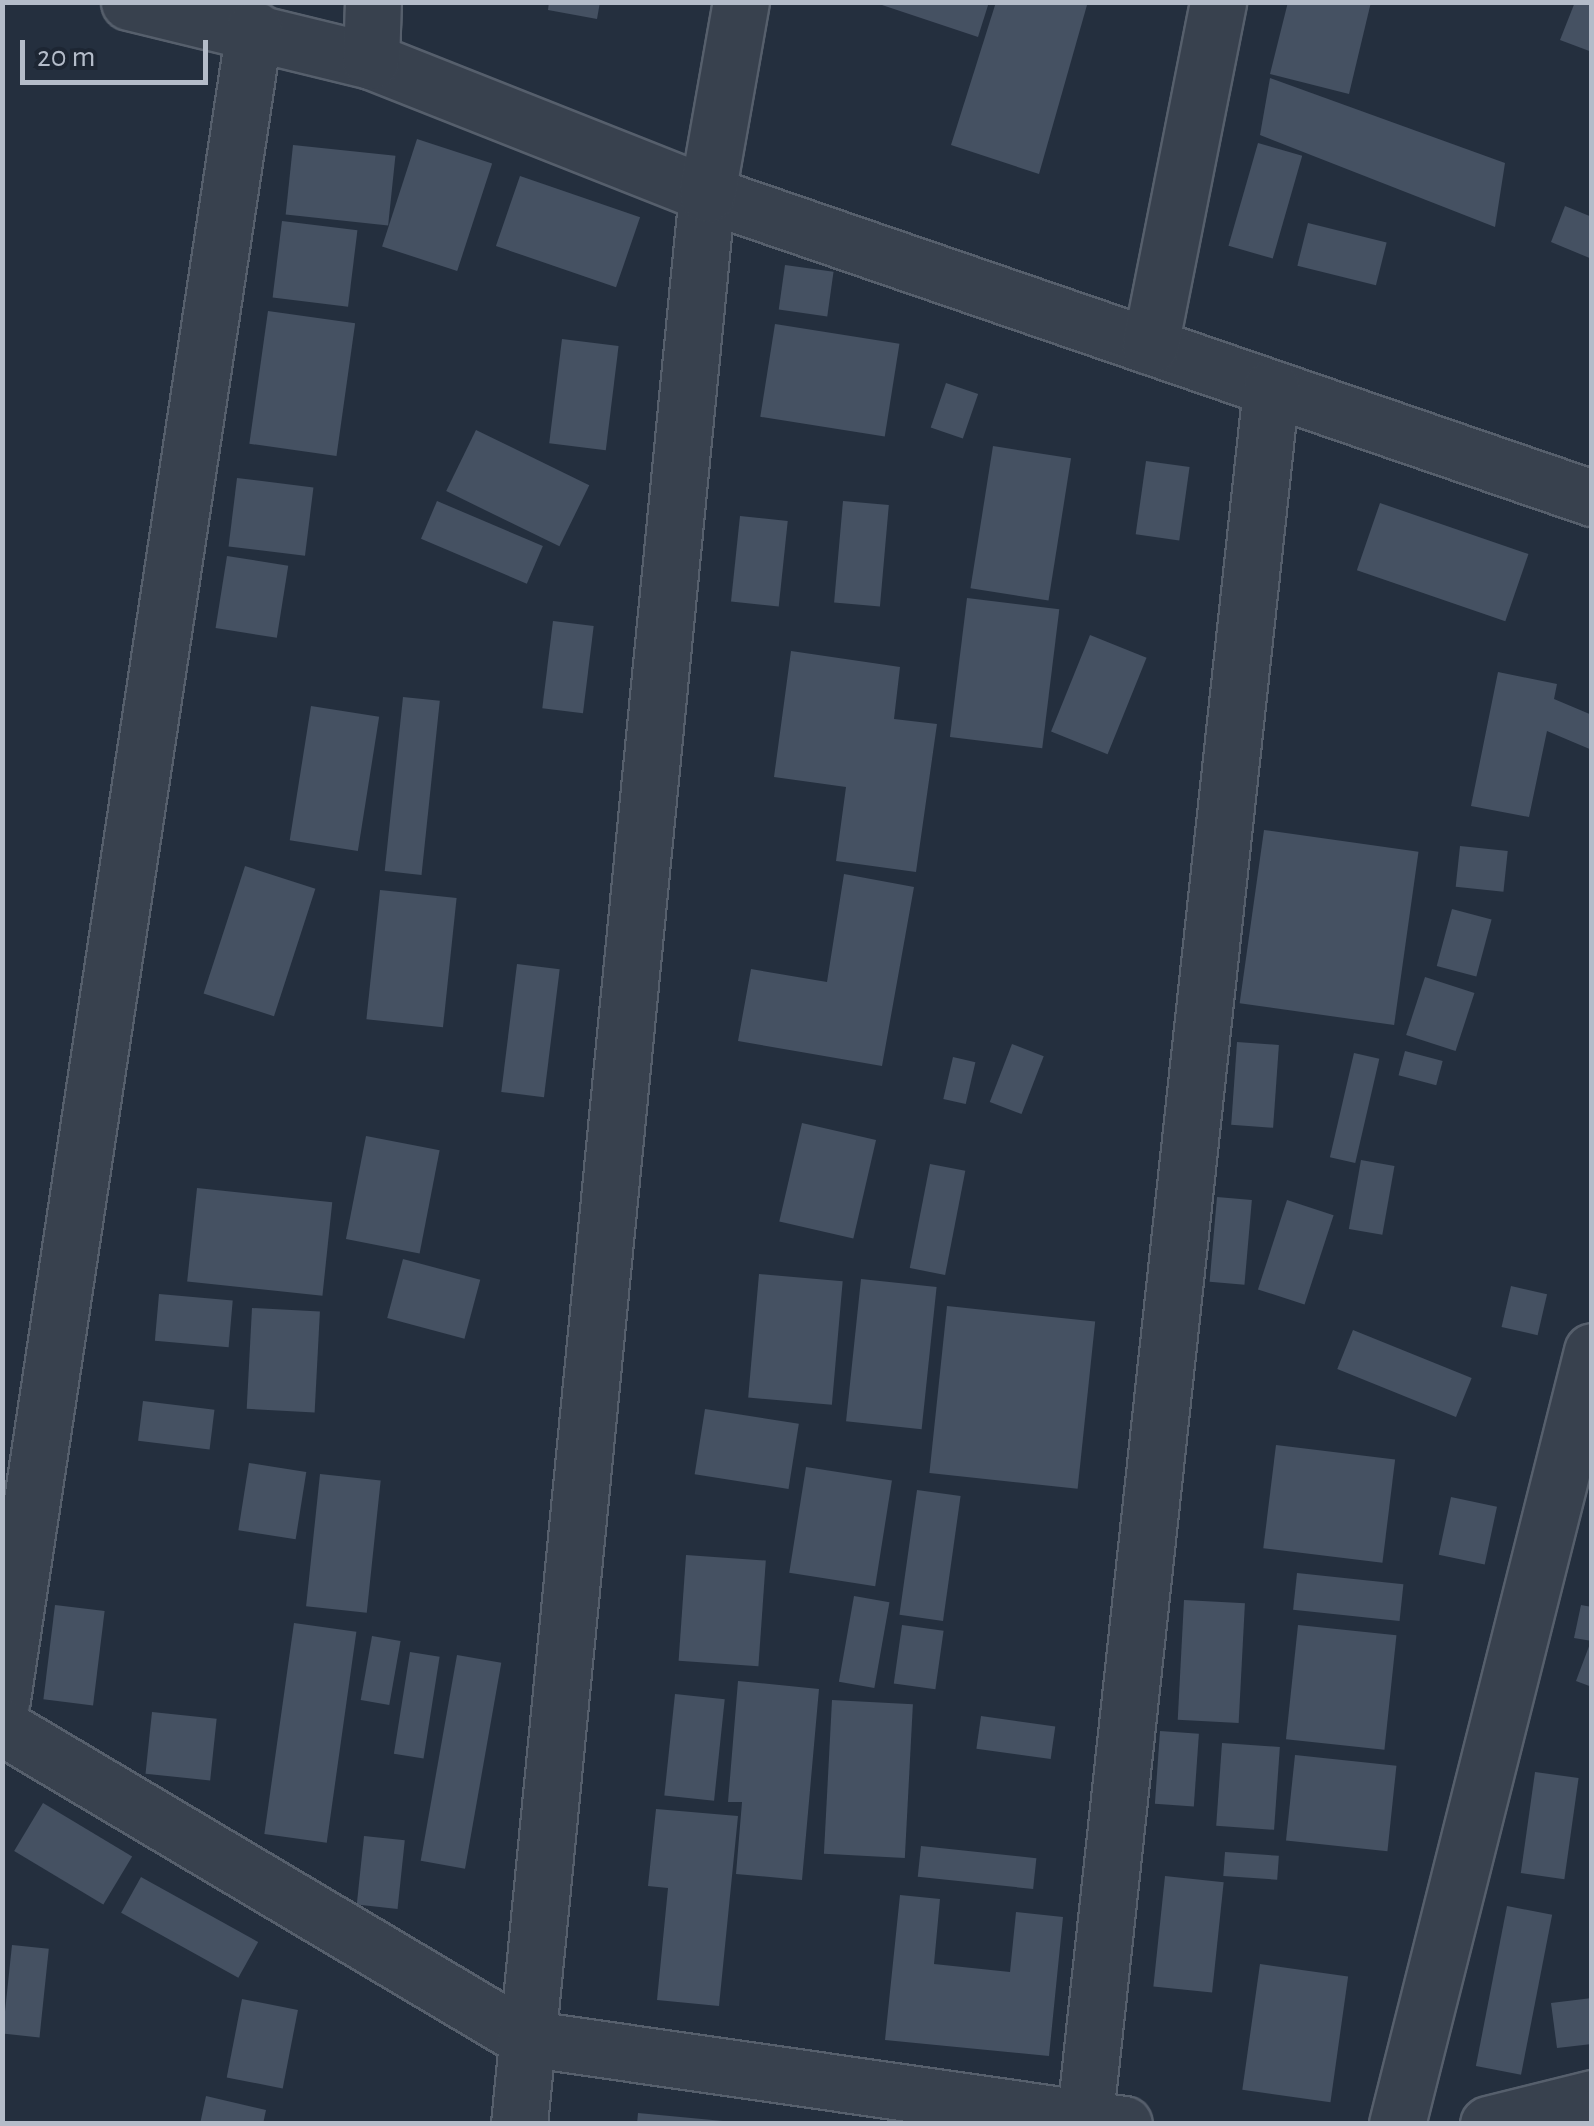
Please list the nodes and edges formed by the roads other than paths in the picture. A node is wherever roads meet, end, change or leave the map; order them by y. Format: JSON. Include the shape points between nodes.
{"nodes":[{"id":1,"x":129,"y":2,"type":"edge"},
{"id":2,"x":373,"y":2,"type":"edge"},
{"id":3,"x":741,"y":2,"type":"edge"},
{"id":4,"x":1218,"y":2,"type":"edge"},
{"id":5,"x":254,"y":29,"type":"junction"},
{"id":6,"x":370,"y":62,"type":"junction"},
{"id":7,"x":707,"y":194,"type":"junction"},
{"id":8,"x":1150,"y":346,"type":"junction"},
{"id":9,"x":1271,"y":388,"type":"junction"},
{"id":10,"x":1592,"y":498,"type":"edge"},
{"id":11,"x":1592,"y":1351,"type":"edge"},
{"id":12,"x":2,"y":1699,"type":"edge"},
{"id":13,"x":2,"y":1726,"type":"edge"},
{"id":14,"x":525,"y":2038,"type":"junction"},
{"id":15,"x":1592,"y":2098,"type":"edge"},
{"id":16,"x":1097,"y":2122,"type":"edge"},
{"id":17,"x":519,"y":2124,"type":"edge"},
{"id":18,"x":1397,"y":2124,"type":"edge"},
{"id":19,"x":1488,"y":2124,"type":"edge"}],
"edges":[{"from":1,"to":5,"type":"street"},
{"from":2,"to":6,"type":"street"},
{"from":3,"to":7,"type":"street"},
{"from":4,"to":8,"type":"street"},
{"from":5,"to":6,"type":"street"},
{"from":5,"to":12,"type":"street"},
{"from":6,"to":7,"type":"street"},
{"from":7,"to":8,"type":"street"},
{"from":7,"to":14,"type":"street"},
{"from":8,"to":9,"type":"street"},
{"from":9,"to":10,"type":"street"},
{"from":9,"to":16,"type":"street"},
{"from":11,"to":18,"type":"street"},
{"from":13,"to":14,"type":"street"},
{"from":14,"to":16,"type":"street"},
{"from":14,"to":17,"type":"street"},
{"from":15,"to":19,"type":"street"}]}
